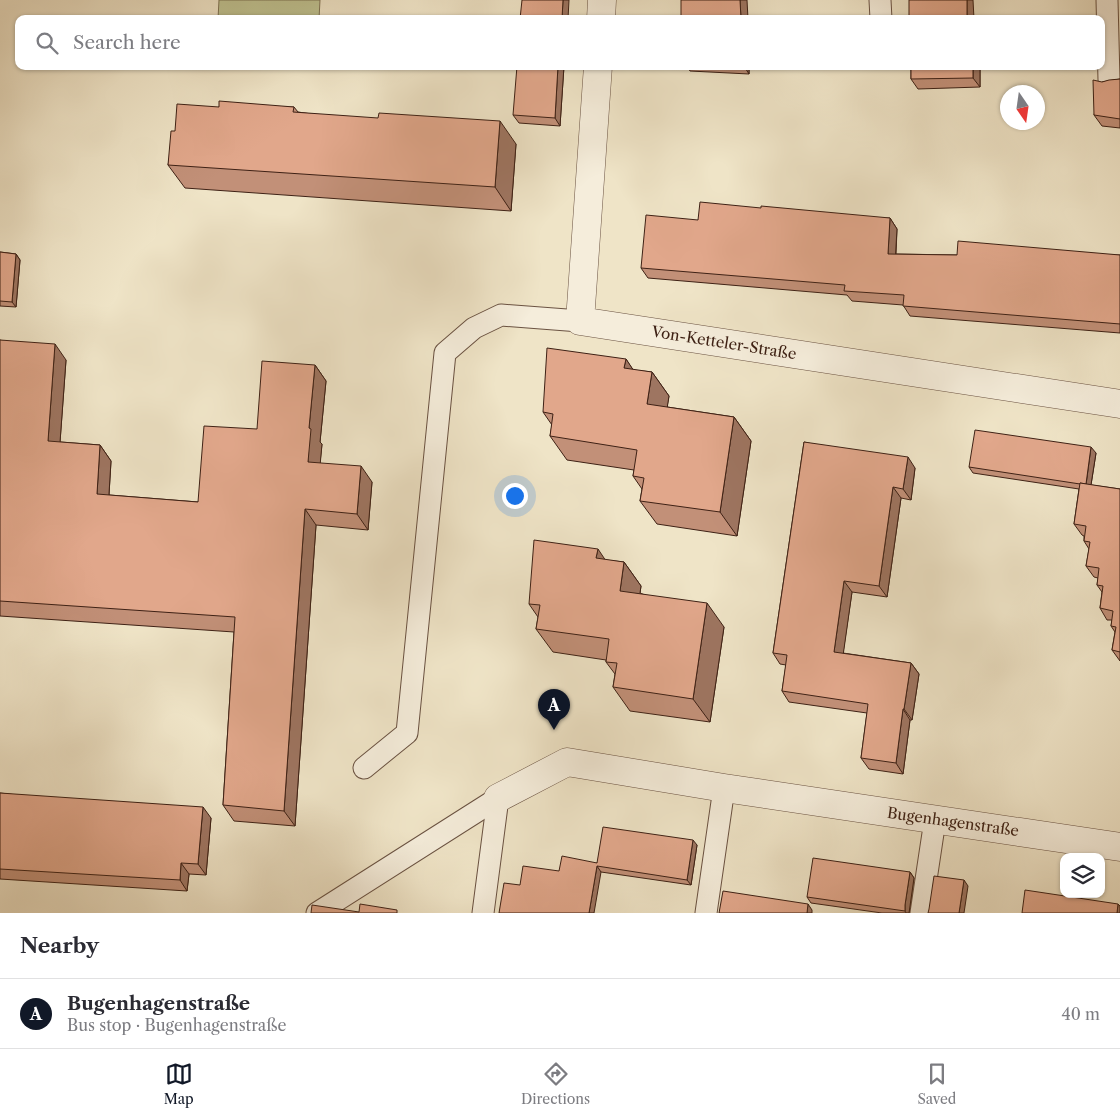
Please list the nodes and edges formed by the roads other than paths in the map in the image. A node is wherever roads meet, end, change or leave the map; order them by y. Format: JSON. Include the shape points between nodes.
{"nodes":[{"id":1,"x":602,"y":0,"type":"edge"},
{"id":2,"x":880,"y":0,"type":"edge"},
{"id":3,"x":1108,"y":0,"type":"edge"},
{"id":4,"x":601,"y":15,"type":"edge"},
{"id":5,"x":881,"y":15,"type":"edge"},
{"id":6,"x":598,"y":70,"type":"edge"},
{"id":7,"x":1109,"y":80,"type":"edge"},
{"id":8,"x":580,"y":320,"type":"junction"},
{"id":9,"x":1120,"y":404,"type":"edge"},
{"id":10,"x":364,"y":768,"type":"dead end"},
{"id":11,"x":724,"y":788,"type":"junction"},
{"id":12,"x":498,"y":798,"type":"junction"},
{"id":13,"x":935,"y":820,"type":"junction"},
{"id":14,"x":1120,"y":847,"type":"edge"},
{"id":15,"x":317,"y":913,"type":"edge"},
{"id":16,"x":482,"y":913,"type":"edge"},
{"id":17,"x":706,"y":913,"type":"edge"},
{"id":18,"x":921,"y":913,"type":"edge"}],
"edges":[{"from":1,"to":4,"type":"street"},
{"from":2,"to":5,"type":"lane"},
{"from":3,"to":7,"type":"lane"},
{"from":6,"to":8,"type":"street"},
{"from":8,"to":9,"type":"street","name":"Von-Ketteler-Straße"},
{"from":8,"to":10,"type":"lane","via":[[501,315],[474,328],[445,353],[407,733]]},
{"from":11,"to":12,"type":"street","name":"Bugenhagenstraße","via":[[567,762]]},
{"from":11,"to":13,"type":"street","name":"Bugenhagenstraße"},
{"from":11,"to":17,"type":"lane"},
{"from":12,"to":15,"type":"lane","name":"Bugenhagenstraße"},
{"from":12,"to":16,"type":"lane"},
{"from":13,"to":14,"type":"street","name":"Bugenhagenstraße"},
{"from":13,"to":18,"type":"lane"}]}
